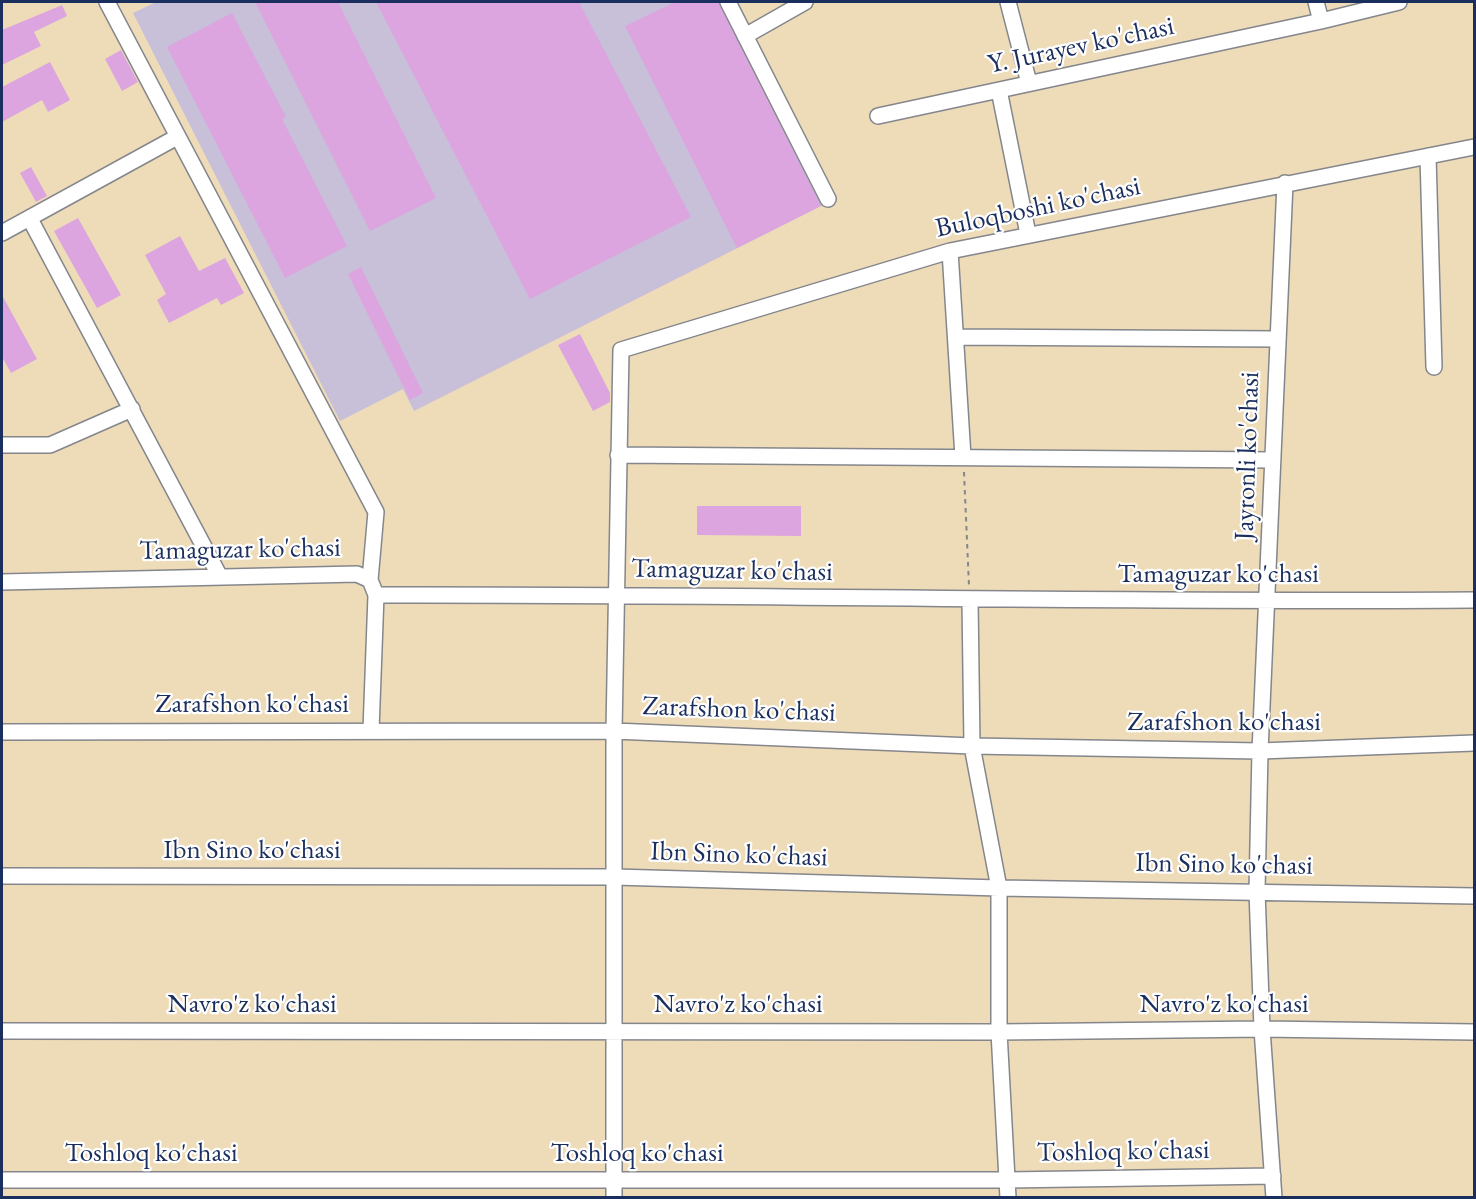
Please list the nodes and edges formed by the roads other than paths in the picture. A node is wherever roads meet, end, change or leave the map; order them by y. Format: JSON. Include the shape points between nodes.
{"nodes":[{"id":1,"x":107,"y":2,"type":"edge"},
{"id":2,"x":728,"y":2,"type":"edge"},
{"id":3,"x":805,"y":2,"type":"edge"},
{"id":4,"x":1008,"y":2,"type":"edge"},
{"id":5,"x":1316,"y":2,"type":"edge"},
{"id":6,"x":1399,"y":2,"type":"edge"},
{"id":7,"x":1321,"y":21,"type":"junction"},
{"id":8,"x":745,"y":36,"type":"junction"},
{"id":9,"x":1029,"y":83,"type":"junction"},
{"id":10,"x":999,"y":90,"type":"junction"},
{"id":11,"x":878,"y":116,"type":"dead end"},
{"id":12,"x":177,"y":137,"type":"junction"},
{"id":13,"x":1474,"y":147,"type":"edge"},
{"id":14,"x":1428,"y":156,"type":"junction"},
{"id":15,"x":1285,"y":183,"type":"junction"},
{"id":16,"x":828,"y":199,"type":"dead end"},
{"id":17,"x":30,"y":219,"type":"junction"},
{"id":18,"x":2,"y":233,"type":"edge"},
{"id":19,"x":1028,"y":234,"type":"junction"},
{"id":20,"x":950,"y":251,"type":"junction"},
{"id":21,"x":956,"y":338,"type":"junction"},
{"id":22,"x":1278,"y":339,"type":"junction"},
{"id":23,"x":1434,"y":367,"type":"dead end"},
{"id":24,"x":132,"y":409,"type":"junction"},
{"id":25,"x":2,"y":445,"type":"edge"},
{"id":26,"x":618,"y":455,"type":"junction"},
{"id":27,"x":963,"y":457,"type":"junction"},
{"id":28,"x":1273,"y":460,"type":"junction"},
{"id":29,"x":219,"y":575,"type":"junction"},
{"id":30,"x":370,"y":580,"type":"junction"},
{"id":31,"x":2,"y":582,"type":"edge"},
{"id":32,"x":376,"y":595,"type":"junction"},
{"id":33,"x":616,"y":595,"type":"junction"},
{"id":34,"x":970,"y":600,"type":"junction"},
{"id":35,"x":1474,"y":600,"type":"edge"},
{"id":36,"x":1268,"y":602,"type":"junction"},
{"id":37,"x":371,"y":730,"type":"junction"},
{"id":38,"x":614,"y":731,"type":"junction"},
{"id":39,"x":2,"y":732,"type":"edge"},
{"id":40,"x":1474,"y":743,"type":"edge"},
{"id":41,"x":972,"y":746,"type":"junction"},
{"id":42,"x":1260,"y":751,"type":"junction"},
{"id":43,"x":2,"y":876,"type":"edge"},
{"id":44,"x":615,"y":877,"type":"junction"},
{"id":45,"x":999,"y":888,"type":"junction"},
{"id":46,"x":1257,"y":891,"type":"junction"},
{"id":47,"x":1474,"y":896,"type":"edge"},
{"id":48,"x":614,"y":1029,"type":"junction"},
{"id":49,"x":1262,"y":1029,"type":"junction"},
{"id":50,"x":2,"y":1031,"type":"edge"},
{"id":51,"x":999,"y":1032,"type":"junction"},
{"id":52,"x":1474,"y":1032,"type":"edge"},
{"id":53,"x":1273,"y":1176,"type":"junction"},
{"id":54,"x":614,"y":1179,"type":"junction"},
{"id":55,"x":1007,"y":1179,"type":"junction"},
{"id":56,"x":2,"y":1180,"type":"edge"},
{"id":57,"x":614,"y":1197,"type":"edge"},
{"id":58,"x":1008,"y":1197,"type":"edge"},
{"id":59,"x":1274,"y":1197,"type":"edge"}],
"edges":[{"from":1,"to":12,"type":"street"},
{"from":2,"to":8,"type":"street"},
{"from":3,"to":8,"type":"street"},
{"from":4,"to":9,"type":"street"},
{"from":5,"to":7,"type":"street"},
{"from":6,"to":7,"type":"street","name":"Y. Jurayev ko'chasi"},
{"from":7,"to":9,"type":"street","name":"Y. Jurayev ko'chasi"},
{"from":8,"to":16,"type":"street"},
{"from":9,"to":10,"type":"street","name":"Y. Jurayev ko'chasi"},
{"from":10,"to":11,"type":"street","name":"Y. Jurayev ko'chasi"},
{"from":10,"to":19,"type":"street"},
{"from":12,"to":17,"type":"street"},
{"from":12,"to":30,"type":"street","via":[[376,512]]},
{"from":13,"to":14,"type":"street","name":"Buloqboshi ko'chasi"},
{"from":14,"to":15,"type":"street","name":"Buloqboshi ko'chasi"},
{"from":14,"to":23,"type":"street"},
{"from":15,"to":19,"type":"street","name":"Buloqboshi ko'chasi"},
{"from":15,"to":22,"type":"street","name":"Jayronli ko'chasi"},
{"from":17,"to":18,"type":"street"},
{"from":17,"to":24,"type":"street"},
{"from":19,"to":20,"type":"street","name":"Buloqboshi ko'chasi"},
{"from":20,"to":21,"type":"street"},
{"from":20,"to":26,"type":"street","name":"Buloqboshi ko'chasi","via":[[621,350]]},
{"from":21,"to":22,"type":"street"},
{"from":21,"to":27,"type":"street"},
{"from":22,"to":28,"type":"street","name":"Jayronli ko'chasi"},
{"from":24,"to":25,"type":"street","via":[[50,445]]},
{"from":24,"to":29,"type":"street"},
{"from":26,"to":27,"type":"street"},
{"from":26,"to":33,"type":"street"},
{"from":27,"to":28,"type":"street"},
{"from":28,"to":36,"type":"street","name":"Jayronli ko'chasi"},
{"from":29,"to":30,"type":"street","name":"Tamaguzar ko'chasi","via":[[357,574]]},
{"from":29,"to":31,"type":"street","name":"Tamaguzar ko'chasi"},
{"from":30,"to":32,"type":"street","name":"Tamaguzar ko'chasi"},
{"from":32,"to":33,"type":"street","name":"Tamaguzar ko'chasi"},
{"from":32,"to":37,"type":"street"},
{"from":33,"to":34,"type":"street","name":"Tamaguzar ko'chasi"},
{"from":33,"to":38,"type":"street"},
{"from":34,"to":36,"type":"street","name":"Tamaguzar ko'chasi"},
{"from":34,"to":41,"type":"street"},
{"from":35,"to":36,"type":"street","name":"Tamaguzar ko'chasi"},
{"from":36,"to":42,"type":"street","name":"Jayronli ko'chasi"},
{"from":37,"to":38,"type":"street","name":"Zarafshon ko'chasi"},
{"from":37,"to":39,"type":"street","name":"Zarafshon ko'chasi"},
{"from":38,"to":41,"type":"street","name":"Zarafshon ko'chasi"},
{"from":38,"to":44,"type":"street"},
{"from":40,"to":42,"type":"street","name":"Zarafshon ko'chasi"},
{"from":41,"to":42,"type":"street","name":"Zarafshon ko'chasi"},
{"from":41,"to":45,"type":"street"},
{"from":42,"to":46,"type":"street","name":"Jayronli ko'chasi"},
{"from":43,"to":44,"type":"street","name":"Ibn Sino ko'chasi"},
{"from":44,"to":45,"type":"street","name":"Ibn Sino ko'chasi"},
{"from":44,"to":48,"type":"street"},
{"from":45,"to":46,"type":"street","name":"Ibn Sino ko'chasi"},
{"from":45,"to":51,"type":"street"},
{"from":46,"to":47,"type":"street","name":"Ibn Sino ko'chasi"},
{"from":46,"to":49,"type":"street","name":"Jayronli ko'chasi"},
{"from":48,"to":50,"type":"street","name":"Navro'z ko'chasi"},
{"from":48,"to":51,"type":"street","name":"Navro'z ko'chasi"},
{"from":48,"to":54,"type":"street"},
{"from":49,"to":51,"type":"street","name":"Navro'z ko'chasi"},
{"from":49,"to":52,"type":"street","name":"Navro'z ko'chasi"},
{"from":49,"to":53,"type":"street","name":"Jayronli ko'chasi"},
{"from":51,"to":55,"type":"street"},
{"from":53,"to":55,"type":"street","name":"Toshloq ko'chasi"},
{"from":53,"to":59,"type":"street","name":"Jayronli ko'chasi"},
{"from":54,"to":55,"type":"street","name":"Toshloq ko'chasi"},
{"from":54,"to":56,"type":"street","name":"Toshloq ko'chasi"},
{"from":54,"to":57,"type":"street"},
{"from":55,"to":58,"type":"street"}]}
